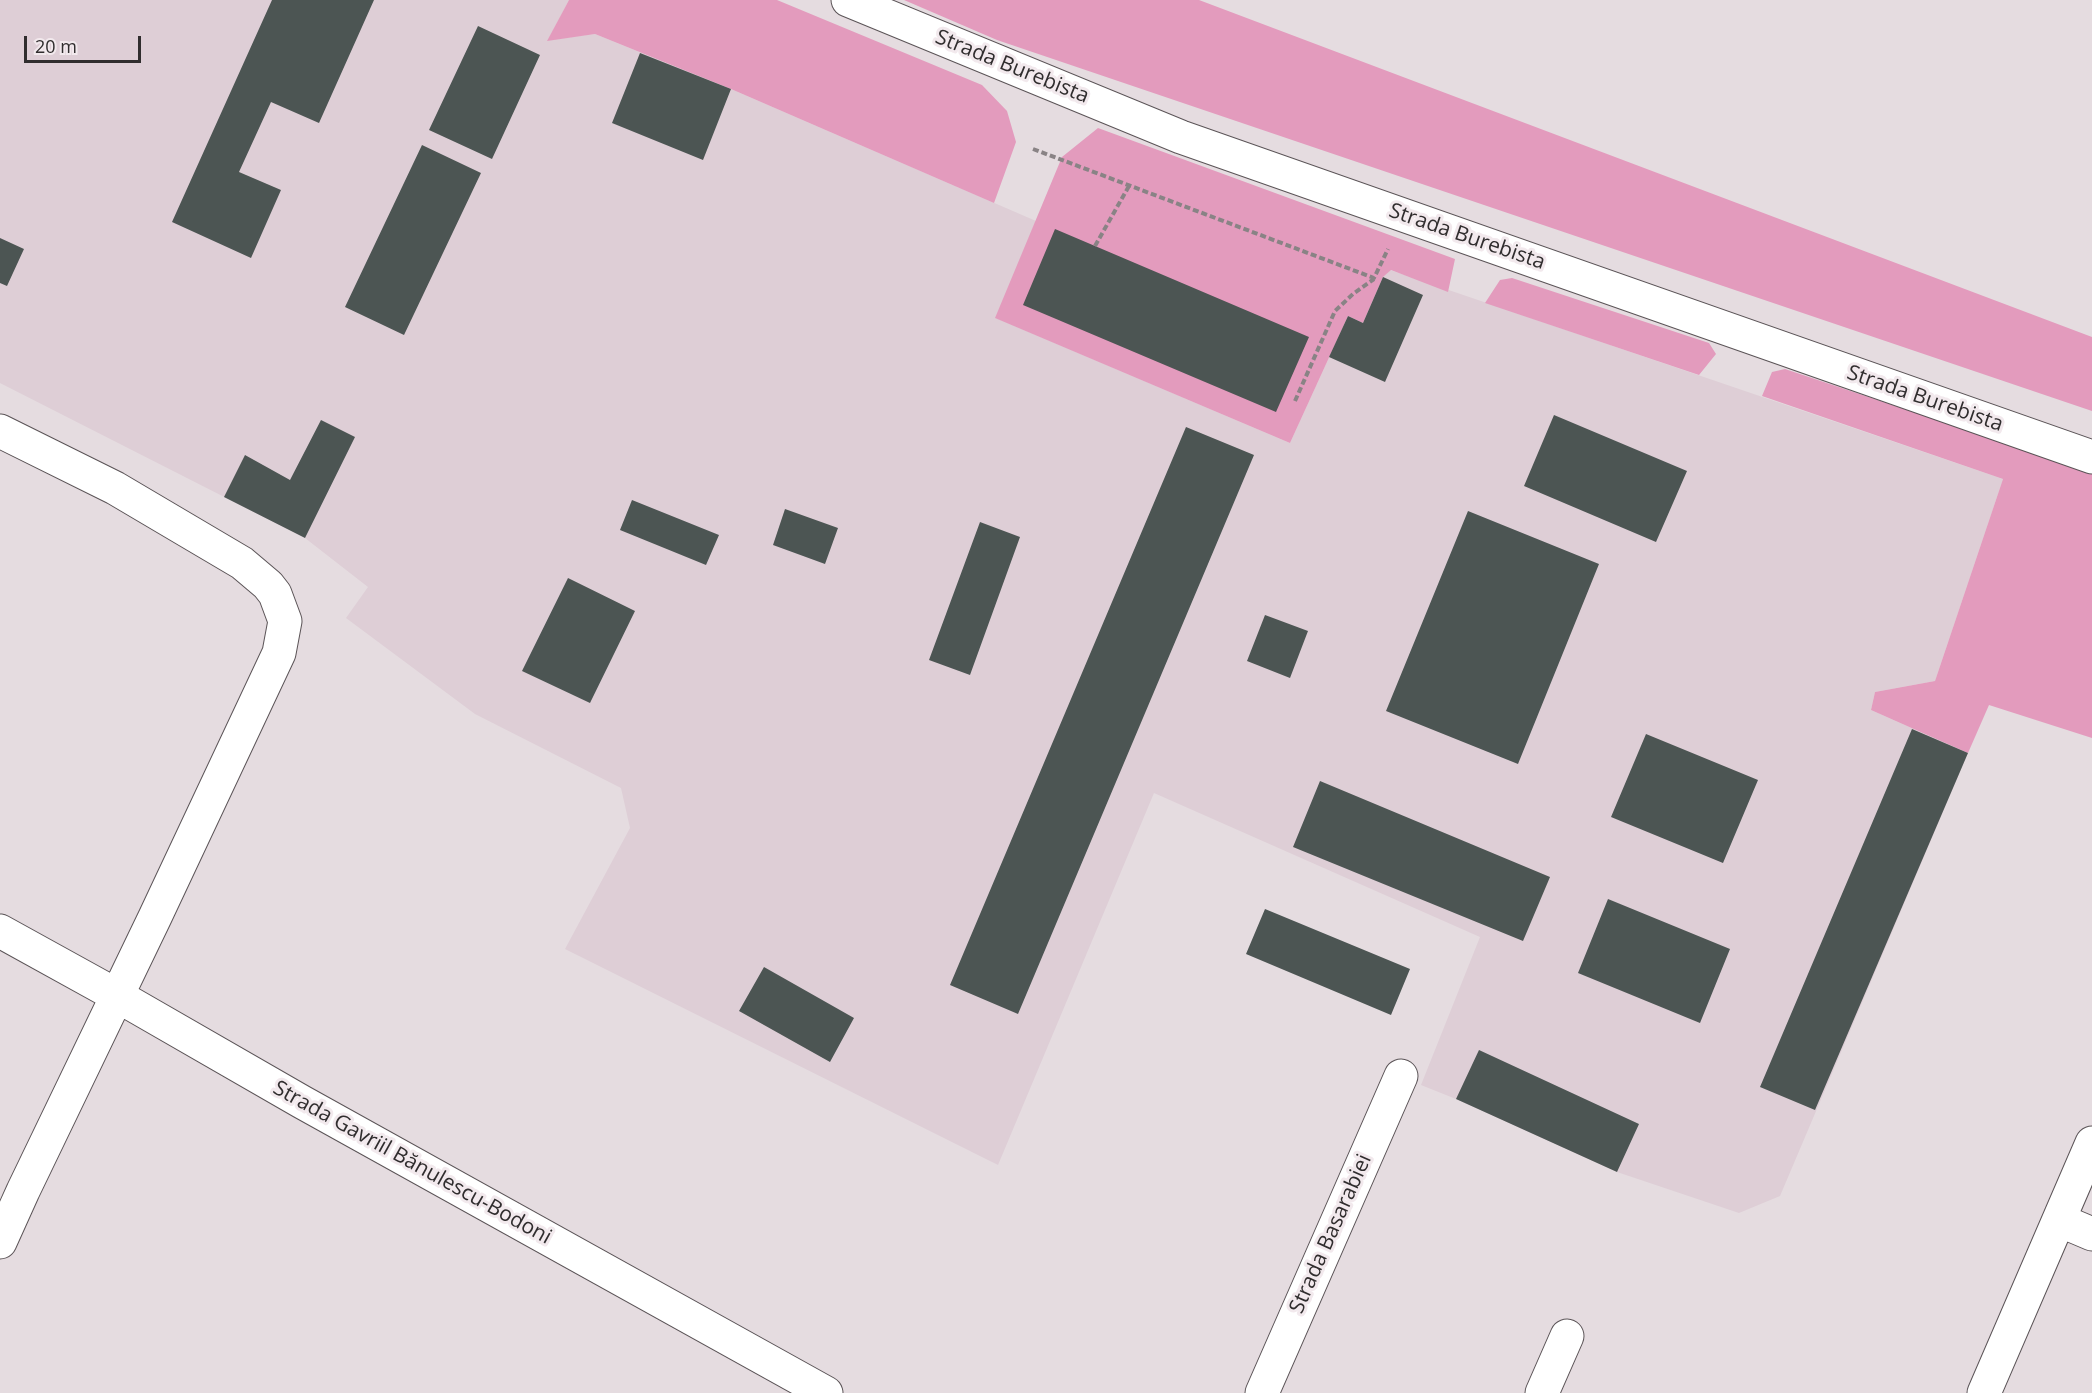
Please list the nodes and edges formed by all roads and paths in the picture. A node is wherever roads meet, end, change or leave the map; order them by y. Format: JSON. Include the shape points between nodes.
{"nodes":[{"id":1,"x":848,"y":0,"type":"edge"},
{"id":2,"x":1033,"y":149,"type":"dead end"},
{"id":3,"x":1129,"y":186,"type":"junction"},
{"id":4,"x":1095,"y":246,"type":"dead end"},
{"id":5,"x":1399,"y":253,"type":"dead end"},
{"id":6,"x":1374,"y":278,"type":"junction"},
{"id":7,"x":1295,"y":401,"type":"dead end"},
{"id":8,"x":0,"y":431,"type":"edge"},
{"id":9,"x":2092,"y":457,"type":"edge"},
{"id":10,"x":0,"y":930,"type":"edge"},
{"id":11,"x":116,"y":994,"type":"junction"},
{"id":12,"x":1401,"y":1076,"type":"dead end"},
{"id":13,"x":2092,"y":1143,"type":"edge"},
{"id":14,"x":2059,"y":1220,"type":"junction"},
{"id":15,"x":2092,"y":1234,"type":"edge"},
{"id":16,"x":0,"y":1242,"type":"edge"},
{"id":17,"x":1567,"y":1336,"type":"dead end"},
{"id":18,"x":826,"y":1393,"type":"edge"},
{"id":19,"x":1262,"y":1393,"type":"edge"},
{"id":20,"x":1542,"y":1393,"type":"edge"},
{"id":21,"x":1984,"y":1393,"type":"edge"}],
"edges":[{"from":1,"to":9,"type":"street","name":"Strada Burebista","via":[[1181,137]]},
{"from":2,"to":3,"type":"path"},
{"from":3,"to":4,"type":"path"},
{"from":3,"to":6,"type":"path"},
{"from":5,"to":6,"type":"path","via":[[1388,249]]},
{"from":6,"to":7,"type":"path","via":[[1335,311]]},
{"from":8,"to":11,"type":"street","via":[[116,488],[220,549],[259,577],[275,594],[285,621],[279,653]]},
{"from":10,"to":11,"type":"street","name":"Strada Gavriil Bănulescu-Bodoni"},
{"from":11,"to":16,"type":"street"},
{"from":11,"to":18,"type":"street","name":"Strada Gavriil Bănulescu-Bodoni","via":[[302,1102]]},
{"from":12,"to":19,"type":"street","name":"Strada Basarabiei"},
{"from":13,"to":14,"type":"street"},
{"from":14,"to":15,"type":"street"},
{"from":14,"to":21,"type":"street"},
{"from":17,"to":20,"type":"street"}]}
